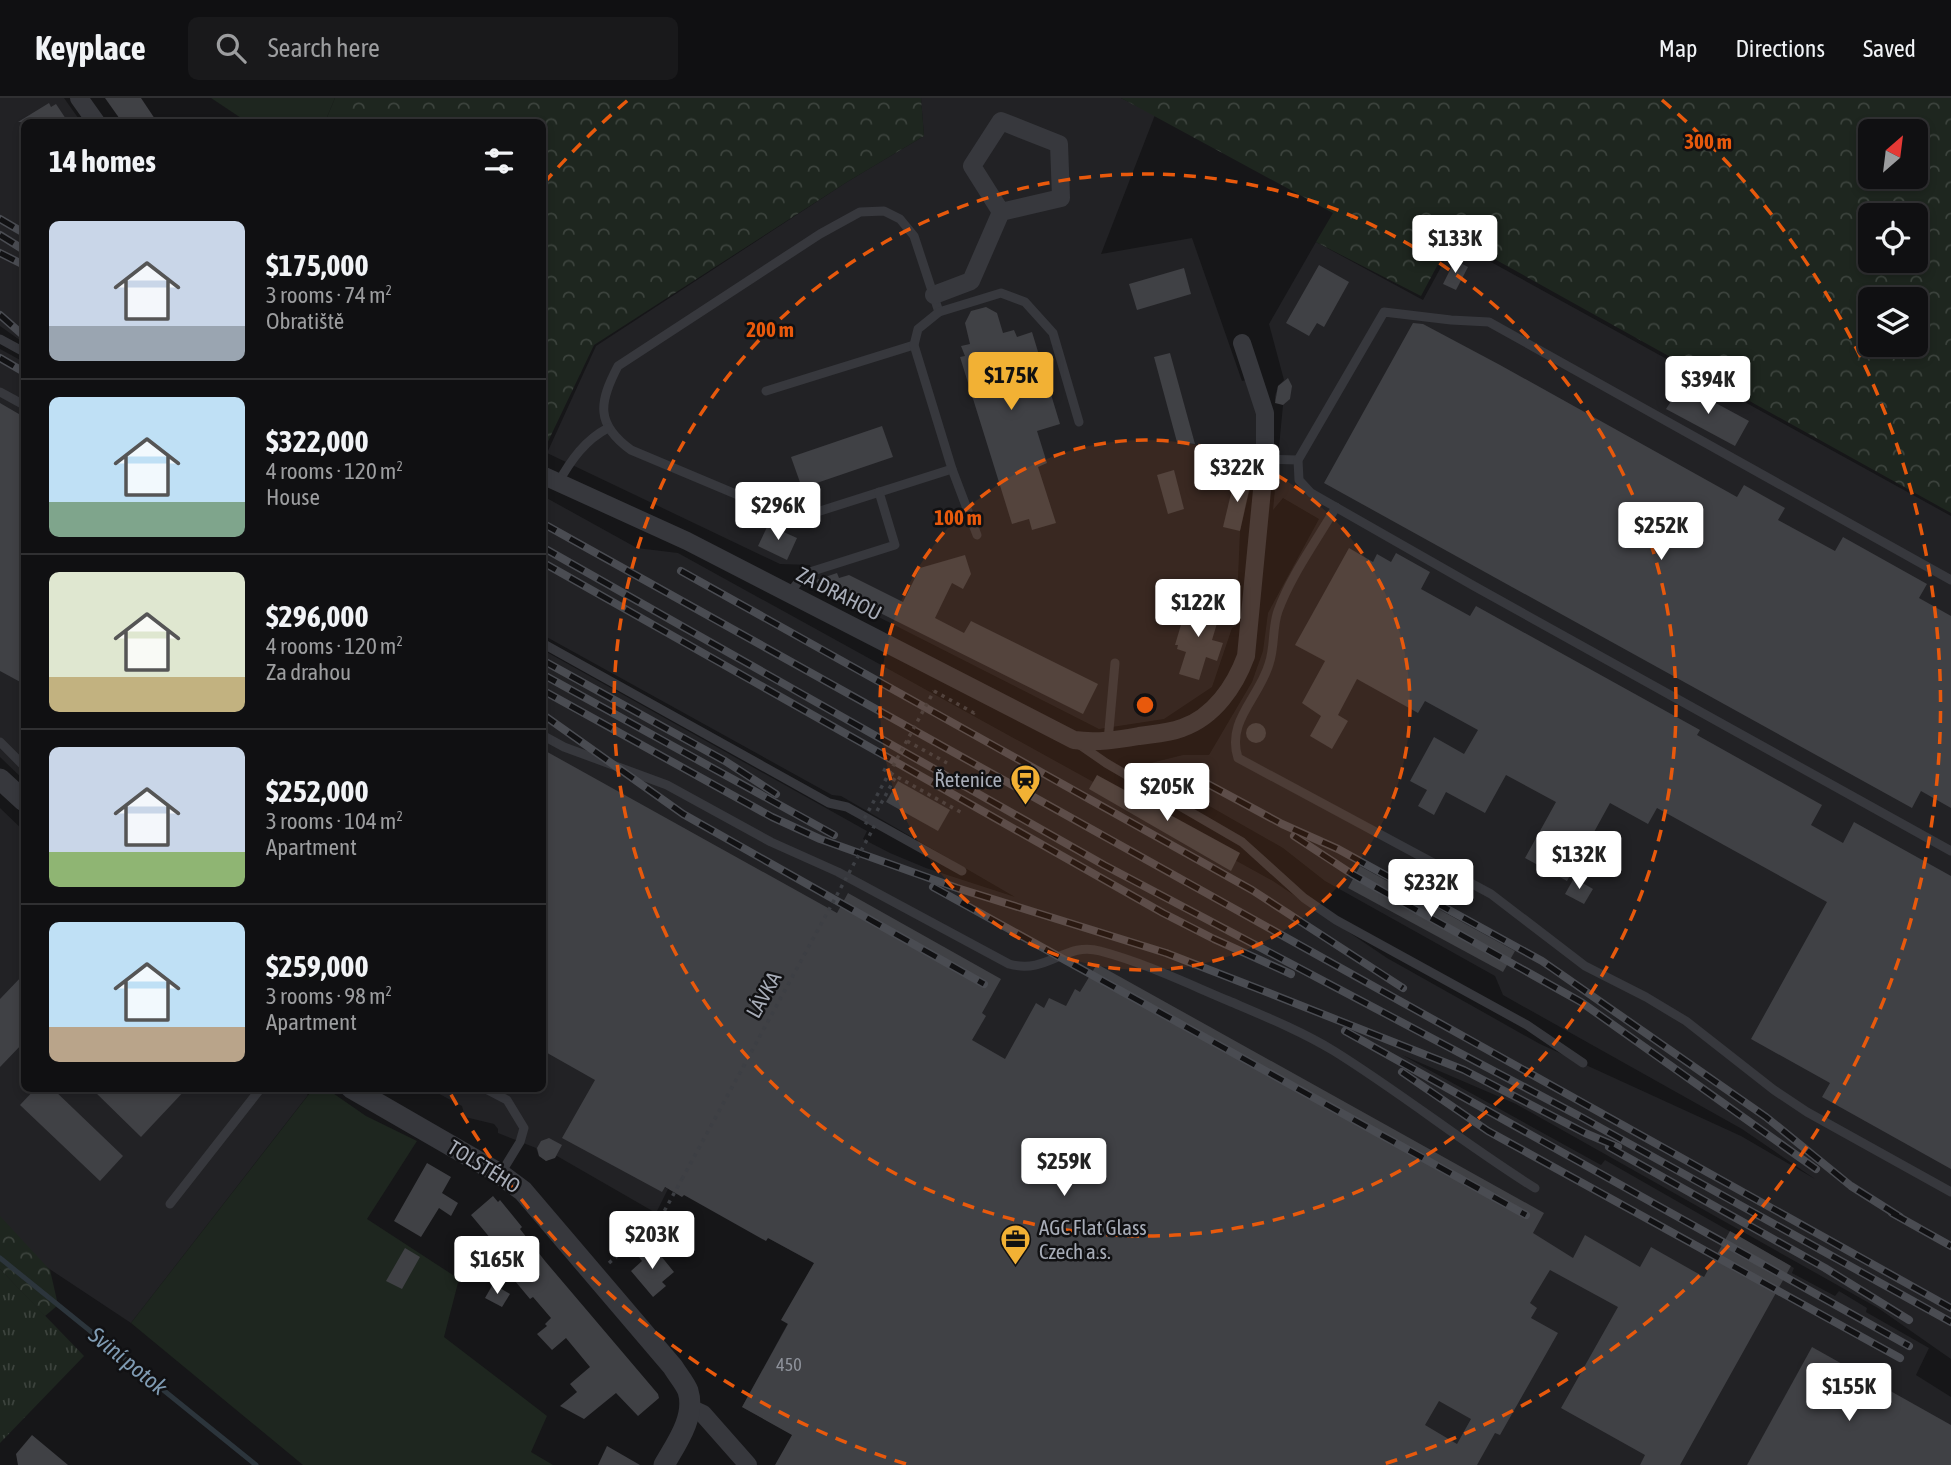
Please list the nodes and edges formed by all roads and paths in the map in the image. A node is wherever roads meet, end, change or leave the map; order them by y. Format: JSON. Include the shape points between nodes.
{"nodes":[{"id":1,"x":79,"y":98,"type":"edge"},
{"id":2,"x":94,"y":119,"type":"edge"},
{"id":3,"x":1001,"y":212,"type":"junction"},
{"id":4,"x":936,"y":304,"type":"junction"},
{"id":5,"x":0,"y":339,"type":"edge"},
{"id":6,"x":1242,"y":343,"type":"dead end"},
{"id":7,"x":914,"y":345,"type":"junction"},
{"id":8,"x":21,"y":350,"type":"edge"},
{"id":9,"x":0,"y":391,"type":"edge"},
{"id":10,"x":766,"y":391,"type":"dead end"},
{"id":11,"x":21,"y":403,"type":"edge"},
{"id":12,"x":1079,"y":422,"type":"dead end"},
{"id":13,"x":608,"y":428,"type":"junction"},
{"id":14,"x":1265,"y":459,"type":"junction"},
{"id":15,"x":1298,"y":460,"type":"junction"},
{"id":16,"x":952,"y":469,"type":"junction"},
{"id":17,"x":550,"y":479,"type":"edge"},
{"id":18,"x":879,"y":492,"type":"junction"},
{"id":19,"x":1336,"y":507,"type":"junction"},
{"id":20,"x":977,"y":535,"type":"dead end"},
{"id":21,"x":1951,"y":580,"type":"edge"},
{"id":22,"x":789,"y":594,"type":"junction"},
{"id":23,"x":546,"y":645,"type":"edge"},
{"id":24,"x":1115,"y":663,"type":"dead end"},
{"id":25,"x":970,"y":710,"type":"dead end"},
{"id":26,"x":546,"y":738,"type":"edge"},
{"id":27,"x":1074,"y":740,"type":"junction"},
{"id":28,"x":907,"y":741,"type":"junction"},
{"id":29,"x":1108,"y":741,"type":"junction"},
{"id":30,"x":0,"y":742,"type":"edge"},
{"id":31,"x":21,"y":763,"type":"edge"},
{"id":32,"x":947,"y":763,"type":"dead end"},
{"id":33,"x":883,"y":769,"type":"dead end"},
{"id":34,"x":896,"y":776,"type":"junction"},
{"id":35,"x":0,"y":779,"type":"edge"},
{"id":36,"x":21,"y":799,"type":"edge"},
{"id":37,"x":964,"y":814,"type":"dead end"},
{"id":38,"x":873,"y":824,"type":"junction"},
{"id":39,"x":1951,"y":850,"type":"edge"},
{"id":40,"x":962,"y":872,"type":"dead end"},
{"id":41,"x":1583,"y":1063,"type":"dead end"},
{"id":42,"x":258,"y":1092,"type":"edge"},
{"id":43,"x":358,"y":1092,"type":"edge"},
{"id":44,"x":492,"y":1092,"type":"edge"},
{"id":45,"x":500,"y":1174,"type":"junction"},
{"id":46,"x":1535,"y":1188,"type":"dead end"},
{"id":47,"x":1951,"y":1192,"type":"edge"},
{"id":48,"x":170,"y":1204,"type":"dead end"},
{"id":49,"x":596,"y":1275,"type":"junction"},
{"id":50,"x":690,"y":1408,"type":"junction"},
{"id":51,"x":664,"y":1465,"type":"edge"},
{"id":52,"x":748,"y":1465,"type":"edge"}],
"edges":[{"from":1,"to":2,"type":"street"},
{"from":3,"to":3,"type":"street","via":[[1061,198],[1059,144],[1001,121],[972,166]]},
{"from":3,"to":4,"type":"street","via":[[971,281]]},
{"from":4,"to":7,"type":"lane","via":[[918,329]]},
{"from":4,"to":12,"type":"lane","via":[[1001,293],[1025,302],[1052,333]]},
{"from":4,"to":13,"type":"lane","via":[[914,236],[900,219],[884,211],[860,212],[618,366],[605,390]]},
{"from":5,"to":8,"type":"lane"},
{"from":6,"to":14,"type":"street","via":[[1265,413]]},
{"from":7,"to":10,"type":"lane"},
{"from":7,"to":16,"type":"lane"},
{"from":9,"to":11,"type":"lane"},
{"from":13,"to":17,"type":"lane","via":[[592,437]]},
{"from":13,"to":18,"type":"lane","via":[[631,450],[795,519]]},
{"from":14,"to":15,"type":"lane"},
{"from":14,"to":29,"type":"street","via":[[1247,649],[1232,685],[1213,710],[1184,728]]},
{"from":15,"to":19,"type":"lane","via":[[1299,480]]},
{"from":15,"to":21,"type":"lane","via":[[1384,312],[1489,322]]},
{"from":16,"to":18,"type":"lane"},
{"from":16,"to":20,"type":"lane"},
{"from":17,"to":22,"type":"street","name":"ZA DRAHOU","via":[[687,541]]},
{"from":18,"to":22,"type":"lane","via":[[895,545],[813,571]]},
{"from":19,"to":39,"type":"lane"},
{"from":19,"to":47,"type":"lane","via":[[1278,612],[1264,679],[1238,723],[1234,744],[1238,758],[1491,894],[1585,966],[1686,1021],[1807,1112]]},
{"from":22,"to":27,"type":"street","name":"ZA DRAHOU"},
{"from":23,"to":38,"type":"lane"},
{"from":24,"to":29,"type":"lane"},
{"from":25,"to":28,"type":"path","bridge":true,"via":[[934,691]]},
{"from":26,"to":46,"type":"lane","via":[[667,785],[1009,964],[1030,968],[1076,950],[1098,950],[1276,1021],[1331,1049]]},
{"from":27,"to":29,"type":"street"},
{"from":27,"to":41,"type":"lane","via":[[1242,842],[1304,898],[1336,920],[1527,1025]]},
{"from":28,"to":32,"type":"path"},
{"from":28,"to":38,"type":"path","bridge":true,"via":[[863,821]]},
{"from":30,"to":31,"type":"lane"},
{"from":33,"to":34,"type":"path"},
{"from":34,"to":37,"type":"path"},
{"from":34,"to":38,"type":"path","name":"LÁVKA"},
{"from":35,"to":36,"type":"street"},
{"from":38,"to":40,"type":"lane"},
{"from":38,"to":49,"type":"path","name":"LÁVKA","bridge":true,"via":[[661,1217]]},
{"from":42,"to":48,"type":"lane"},
{"from":43,"to":45,"type":"street","name":"TOLSTÉHO"},
{"from":44,"to":45,"type":"lane","via":[[507,1100],[524,1128]]},
{"from":45,"to":49,"type":"street","name":"TOLSTÉHO","via":[[523,1191]]},
{"from":49,"to":50,"type":"street","name":"TOLSTÉHO","via":[[673,1367],[687,1390]]},
{"from":50,"to":51,"type":"street"},
{"from":50,"to":52,"type":"street","via":[[703,1413]]}]}
